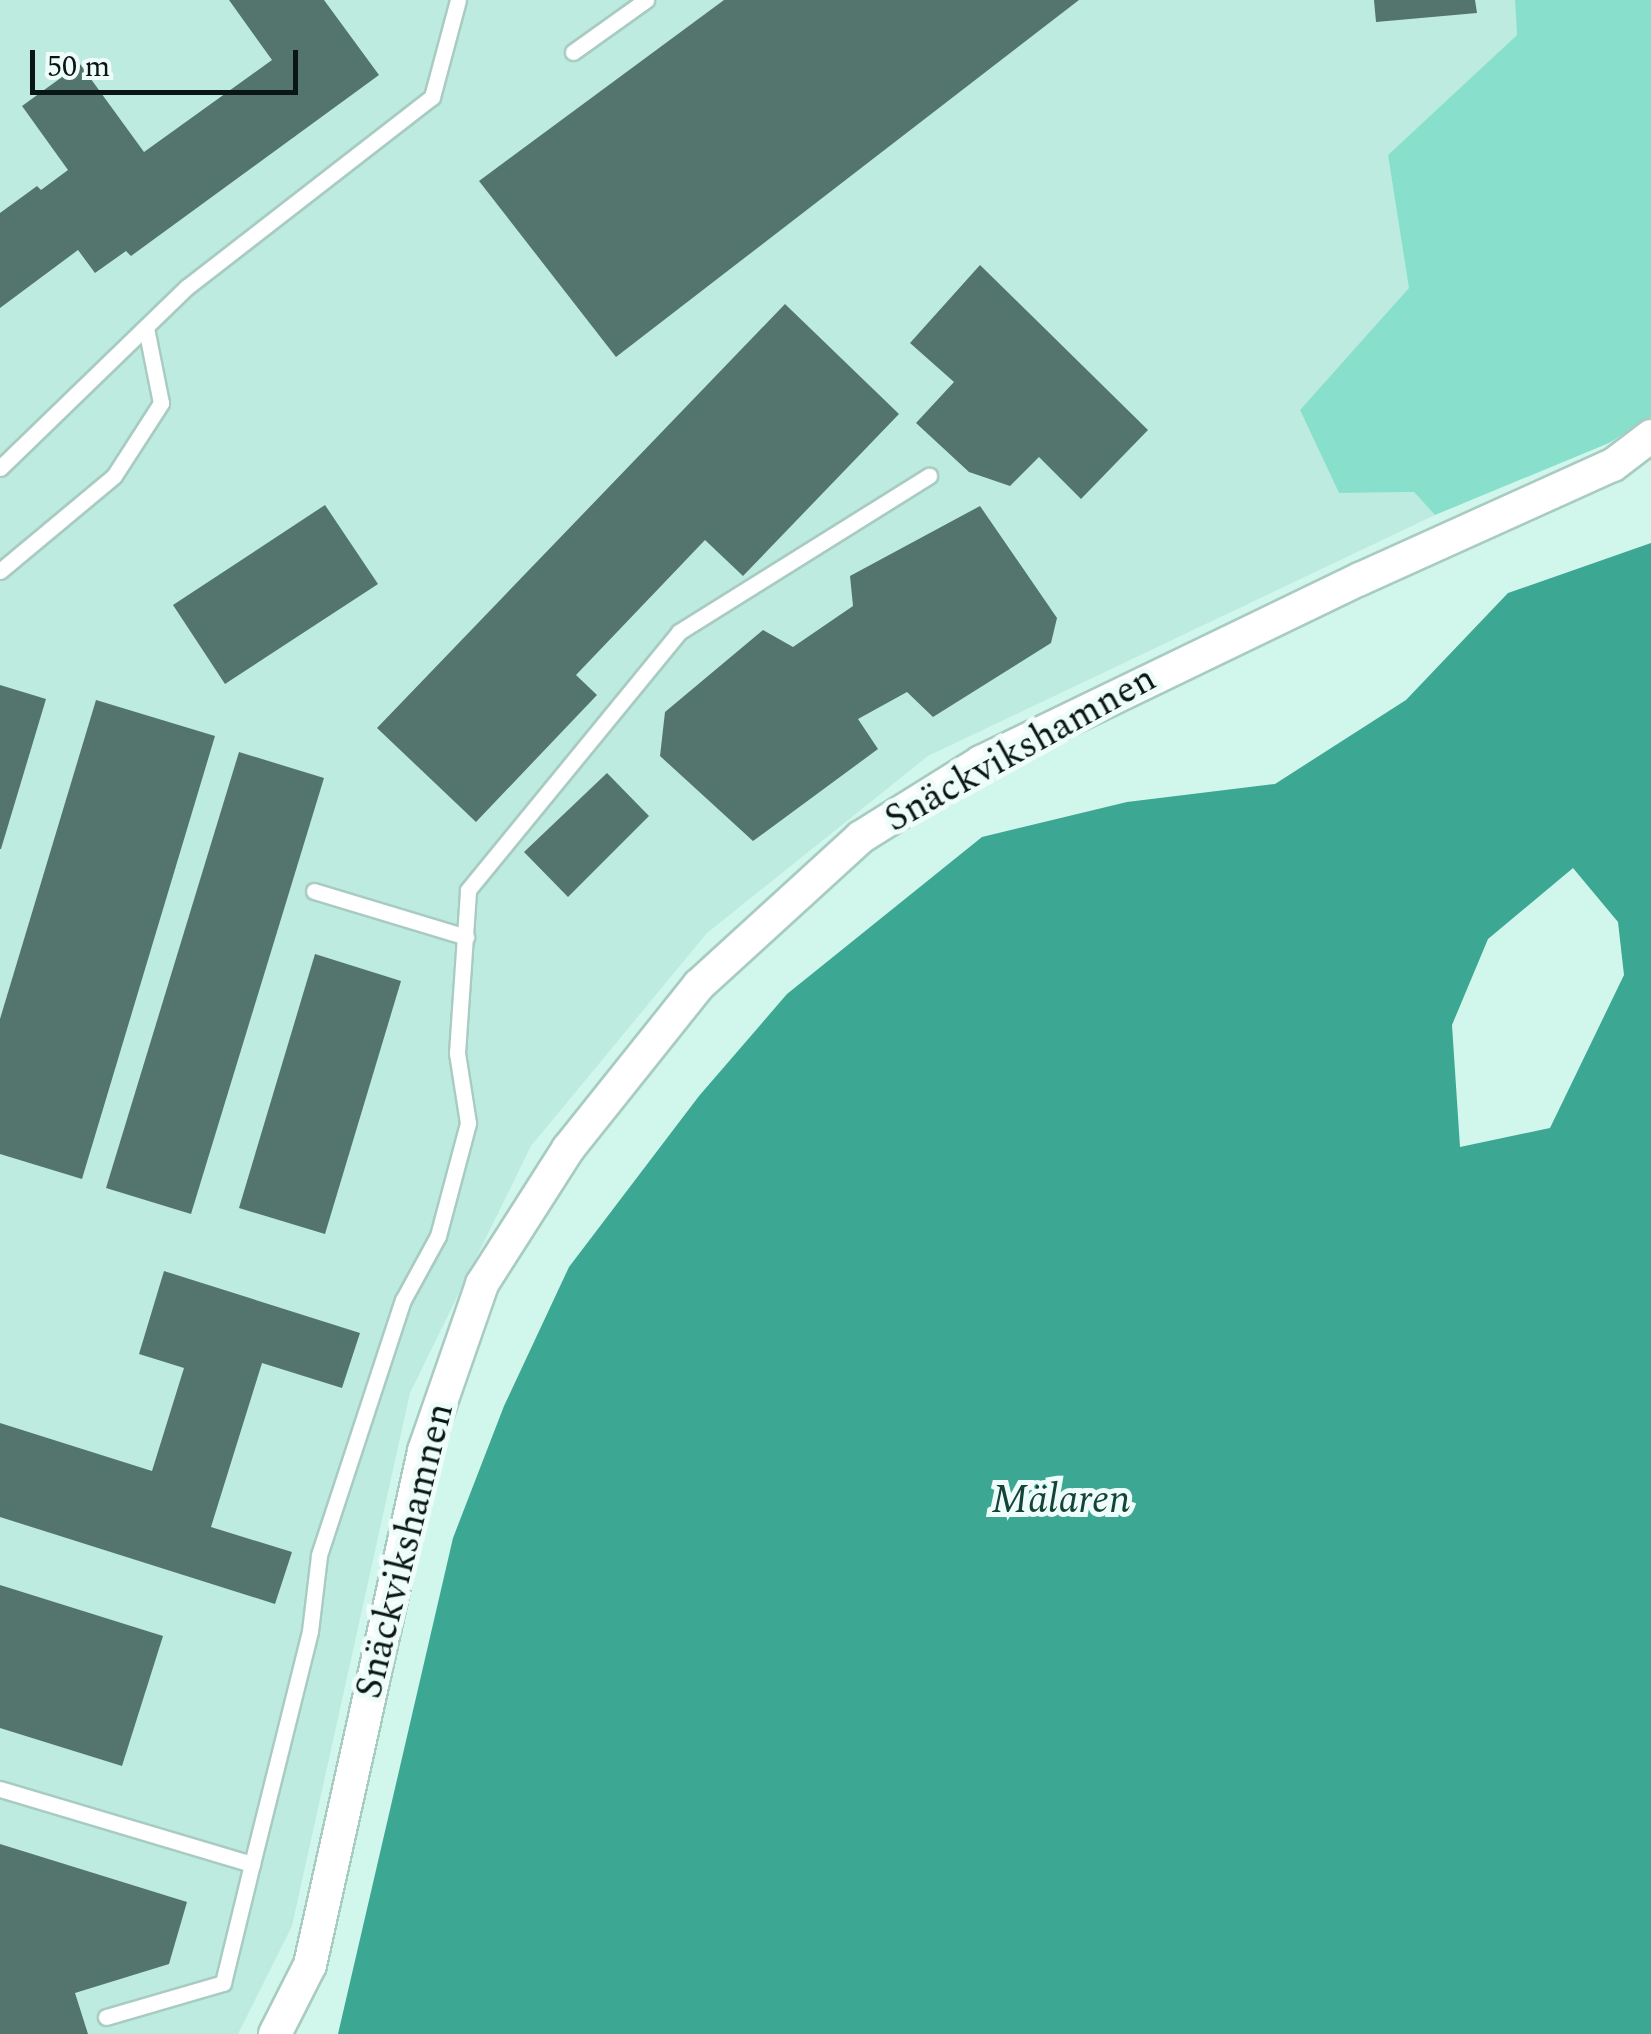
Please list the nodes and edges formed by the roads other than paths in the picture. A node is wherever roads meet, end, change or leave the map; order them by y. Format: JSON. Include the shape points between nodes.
{"nodes":[{"id":1,"x":439,"y":0,"type":"edge"},
{"id":2,"x":646,"y":0,"type":"edge"},
{"id":3,"x":456,"y":4,"type":"edge"},
{"id":4,"x":574,"y":52,"type":"dead end"},
{"id":5,"x":146,"y":328,"type":"junction"},
{"id":6,"x":1651,"y":436,"type":"edge"},
{"id":7,"x":0,"y":468,"type":"edge"},
{"id":8,"x":929,"y":476,"type":"dead end"},
{"id":9,"x":0,"y":571,"type":"edge"},
{"id":10,"x":314,"y":891,"type":"dead end"},
{"id":11,"x":466,"y":938,"type":"junction"},
{"id":12,"x":0,"y":1790,"type":"edge"},
{"id":13,"x":252,"y":1864,"type":"junction"},
{"id":14,"x":106,"y":2017,"type":"dead end"},
{"id":15,"x":275,"y":2034,"type":"edge"}],
"edges":[{"from":1,"to":3,"type":"lane"},
{"from":2,"to":4,"type":"lane"},
{"from":3,"to":5,"type":"lane","via":[[432,98],[187,287]]},
{"from":5,"to":7,"type":"lane"},
{"from":5,"to":9,"type":"lane","via":[[161,403],[114,476]]},
{"from":6,"to":15,"type":"street","name":"Snäckvikshamnen","via":[[1614,465],[998,754],[861,838],[699,985],[568,1149],[482,1284],[424,1450],[310,1965]]},
{"from":8,"to":11,"type":"lane","via":[[679,632],[468,890]]},
{"from":10,"to":11,"type":"lane"},
{"from":11,"to":13,"type":"lane","via":[[456,1053],[468,1123],[438,1236],[403,1300],[319,1555],[310,1631]]},
{"from":12,"to":13,"type":"lane"},
{"from":13,"to":14,"type":"lane","via":[[223,1983]]}]}
